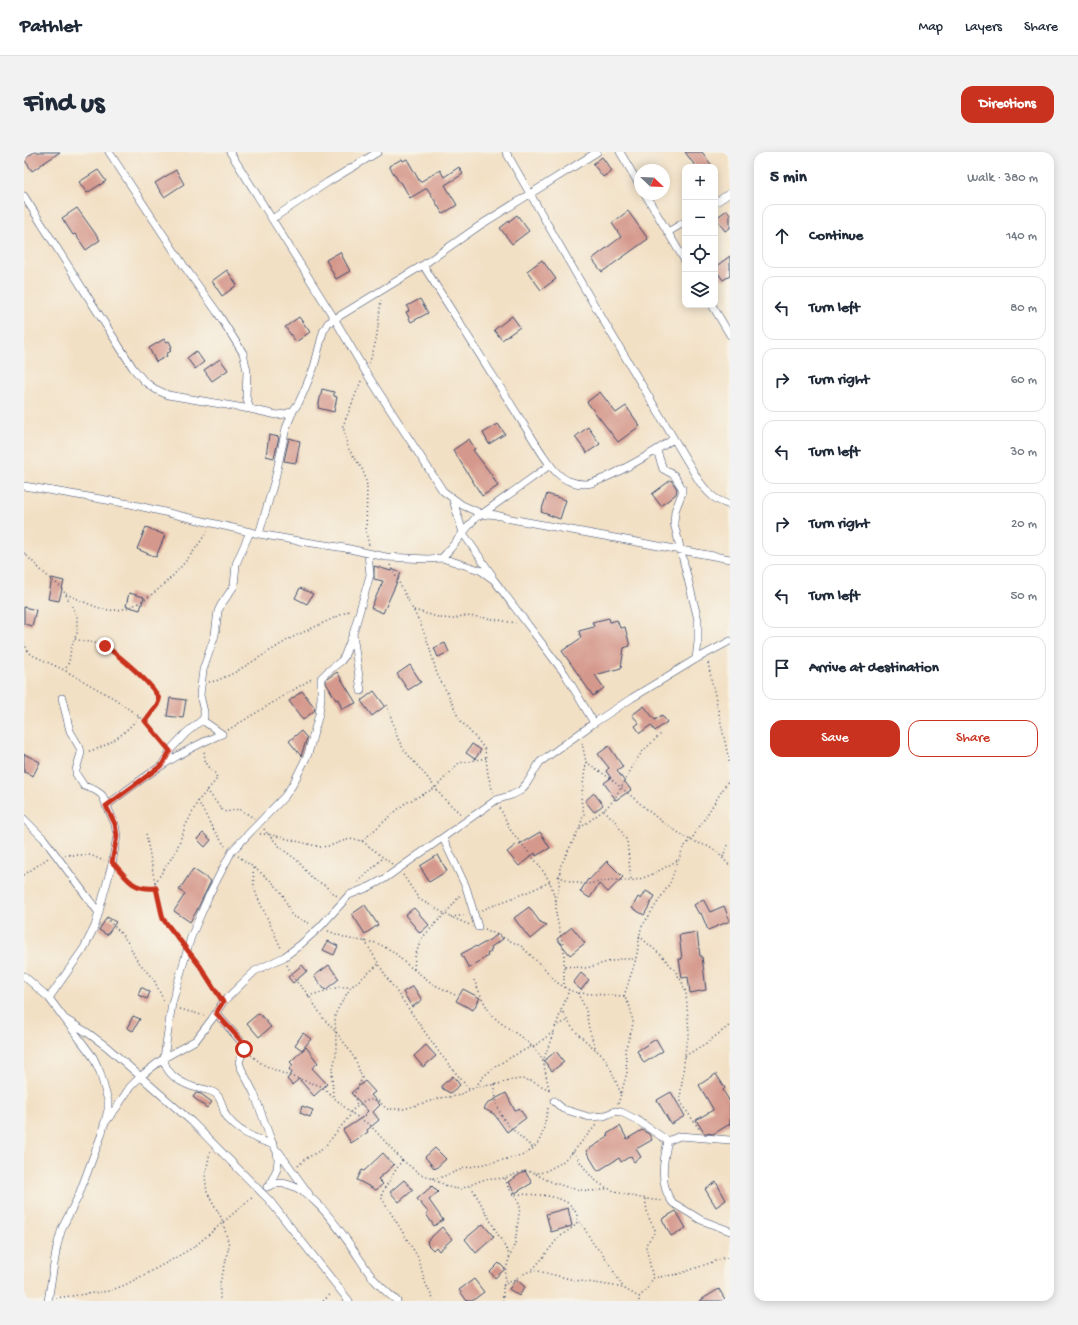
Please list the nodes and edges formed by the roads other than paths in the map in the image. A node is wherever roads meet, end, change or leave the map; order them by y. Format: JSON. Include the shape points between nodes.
{"nodes":[{"id":1,"x":109,"y":152,"type":"edge"},
{"id":2,"x":230,"y":152,"type":"edge"},
{"id":3,"x":378,"y":152,"type":"edge"},
{"id":4,"x":506,"y":152,"type":"edge"},
{"id":5,"x":598,"y":152,"type":"edge"},
{"id":6,"x":620,"y":152,"type":"edge"},
{"id":7,"x":634,"y":176,"type":"edge"},
{"id":8,"x":730,"y":193,"type":"edge"},
{"id":9,"x":531,"y":194,"type":"junction"},
{"id":10,"x":24,"y":196,"type":"edge"},
{"id":11,"x":649,"y":200,"type":"edge"},
{"id":12,"x":718,"y":201,"type":"edge"},
{"id":13,"x":272,"y":219,"type":"junction"},
{"id":14,"x":682,"y":224,"type":"edge"},
{"id":15,"x":668,"y":232,"type":"junction"},
{"id":16,"x":682,"y":256,"type":"edge"},
{"id":17,"x":423,"y":265,"type":"junction"},
{"id":18,"x":714,"y":308,"type":"edge"},
{"id":19,"x":334,"y":318,"type":"junction"},
{"id":20,"x":730,"y":335,"type":"edge"},
{"id":21,"x":250,"y":409,"type":"junction"},
{"id":22,"x":293,"y":410,"type":"junction"},
{"id":23,"x":674,"y":439,"type":"junction"},
{"id":24,"x":657,"y":451,"type":"junction"},
{"id":25,"x":550,"y":465,"type":"junction"},
{"id":26,"x":24,"y":486,"type":"edge"},
{"id":27,"x":453,"y":500,"type":"junction"},
{"id":28,"x":730,"y":505,"type":"edge"},
{"id":29,"x":482,"y":514,"type":"junction"},
{"id":30,"x":250,"y":532,"type":"junction"},
{"id":31,"x":463,"y":533,"type":"junction"},
{"id":32,"x":259,"y":534,"type":"junction"},
{"id":33,"x":680,"y":549,"type":"junction"},
{"id":34,"x":368,"y":553,"type":"junction"},
{"id":35,"x":442,"y":558,"type":"junction"},
{"id":36,"x":730,"y":559,"type":"edge"},
{"id":37,"x":494,"y":580,"type":"junction"},
{"id":38,"x":354,"y":634,"type":"junction"},
{"id":39,"x":730,"y":641,"type":"edge"},
{"id":40,"x":696,"y":659,"type":"junction"},
{"id":41,"x":362,"y":690,"type":"dead end"},
{"id":42,"x":62,"y":698,"type":"dead end"},
{"id":43,"x":202,"y":720,"type":"junction"},
{"id":44,"x":594,"y":723,"type":"junction"},
{"id":45,"x":162,"y":765,"type":"junction"},
{"id":46,"x":106,"y":806,"type":"junction"},
{"id":47,"x":24,"y":819,"type":"edge"},
{"id":48,"x":443,"y":838,"type":"junction"},
{"id":49,"x":99,"y":913,"type":"junction"},
{"id":50,"x":478,"y":927,"type":"road end"},
{"id":51,"x":24,"y":976,"type":"edge"},
{"id":52,"x":49,"y":998,"type":"junction"},
{"id":53,"x":214,"y":1016,"type":"junction"},
{"id":54,"x":65,"y":1019,"type":"junction"},
{"id":55,"x":164,"y":1058,"type":"junction"},
{"id":56,"x":141,"y":1076,"type":"junction"},
{"id":57,"x":553,"y":1098,"type":"road end"},
{"id":58,"x":104,"y":1124,"type":"junction"},
{"id":59,"x":730,"y":1140,"type":"edge"},
{"id":60,"x":668,"y":1141,"type":"junction"},
{"id":61,"x":275,"y":1147,"type":"junction"},
{"id":62,"x":269,"y":1186,"type":"junction"},
{"id":63,"x":260,"y":1192,"type":"junction"},
{"id":64,"x":311,"y":1198,"type":"junction"},
{"id":65,"x":730,"y":1231,"type":"edge"},
{"id":66,"x":48,"y":1300,"type":"edge"},
{"id":67,"x":349,"y":1301,"type":"edge"},
{"id":68,"x":397,"y":1301,"type":"edge"}],
"edges":[{"from":1,"to":21,"type":"street","via":[[243,353],[247,371],[246,396]]},
{"from":2,"to":13,"type":"street"},
{"from":3,"to":13,"type":"street"},
{"from":4,"to":9,"type":"street"},
{"from":5,"to":9,"type":"street"},
{"from":6,"to":7,"type":"street"},
{"from":8,"to":12,"type":"street"},
{"from":9,"to":17,"type":"street"},
{"from":9,"to":23,"type":"street"},
{"from":10,"to":21,"type":"street","via":[[133,368],[144,381],[168,395]]},
{"from":11,"to":15,"type":"street"},
{"from":13,"to":19,"type":"street"},
{"from":14,"to":15,"type":"street"},
{"from":15,"to":16,"type":"street"},
{"from":17,"to":19,"type":"street"},
{"from":17,"to":25,"type":"street"},
{"from":18,"to":20,"type":"street"},
{"from":19,"to":22,"type":"street","via":[[325,327],[309,379]]},
{"from":19,"to":27,"type":"street","via":[[365,371],[443,491]]},
{"from":21,"to":22,"type":"street","via":[[277,415]]},
{"from":22,"to":32,"type":"street"},
{"from":23,"to":24,"type":"street"},
{"from":23,"to":28,"type":"street","via":[[709,495]]},
{"from":24,"to":25,"type":"street","via":[[602,479],[586,484],[569,481]]},
{"from":24,"to":33,"type":"street","via":[[663,469],[674,475],[682,488],[674,523]]},
{"from":25,"to":29,"type":"street"},
{"from":26,"to":30,"type":"street","via":[[130,504]]},
{"from":27,"to":29,"type":"street"},
{"from":27,"to":31,"type":"street"},
{"from":29,"to":31,"type":"street","via":[[476,517]]},
{"from":29,"to":33,"type":"street","via":[[489,513]]},
{"from":30,"to":32,"type":"street"},
{"from":30,"to":43,"type":"street","via":[[236,564],[234,586],[220,604],[215,635],[201,681],[200,695],[204,712]]},
{"from":31,"to":35,"type":"street"},
{"from":31,"to":37,"type":"street"},
{"from":32,"to":34,"type":"street"},
{"from":33,"to":36,"type":"street"},
{"from":33,"to":40,"type":"street","via":[[698,620]]},
{"from":34,"to":35,"type":"street","via":[[386,557]]},
{"from":34,"to":38,"type":"street","via":[[370,575]]},
{"from":35,"to":37,"type":"street","via":[[480,570]]},
{"from":37,"to":44,"type":"street","via":[[565,674]]},
{"from":38,"to":41,"type":"street"},
{"from":38,"to":55,"type":"street","via":[[344,657],[323,676],[320,707],[308,754],[293,784],[285,796],[232,851],[209,895],[191,937],[171,1007]]},
{"from":39,"to":40,"type":"street"},
{"from":40,"to":44,"type":"street"},
{"from":42,"to":46,"type":"street","via":[[70,731],[81,753],[76,770],[77,777],[84,786],[102,795]]},
{"from":43,"to":45,"type":"street","via":[[186,733]]},
{"from":43,"to":45,"type":"street","via":[[222,734],[202,742]]},
{"from":44,"to":48,"type":"street","via":[[540,762],[520,791],[496,800]]},
{"from":45,"to":46,"type":"street"},
{"from":46,"to":49,"type":"street","via":[[115,824],[117,836]]},
{"from":47,"to":49,"type":"street","via":[[44,839]]},
{"from":48,"to":50,"type":"street","via":[[466,887]]},
{"from":48,"to":53,"type":"street","via":[[369,887],[349,895],[300,945],[284,957],[255,971],[223,1002]]},
{"from":49,"to":52,"type":"street","via":[[84,948]]},
{"from":51,"to":52,"type":"street"},
{"from":52,"to":54,"type":"street"},
{"from":53,"to":55,"type":"street","via":[[196,1040]]},
{"from":53,"to":61,"type":"street","via":[[243,1043],[244,1048],[239,1062],[254,1092]]},
{"from":54,"to":56,"type":"street","via":[[101,1042]]},
{"from":54,"to":58,"type":"street","via":[[93,1057],[100,1072],[108,1101]]},
{"from":55,"to":56,"type":"street"},
{"from":55,"to":61,"type":"street","via":[[164,1065],[172,1075],[220,1098],[224,1112],[238,1128]]},
{"from":56,"to":58,"type":"street"},
{"from":56,"to":63,"type":"street","via":[[213,1142]]},
{"from":57,"to":60,"type":"street","via":[[563,1109],[583,1116],[604,1116],[621,1112]]},
{"from":58,"to":66,"type":"street","via":[[78,1197],[62,1228]]},
{"from":59,"to":60,"type":"street","via":[[680,1136]]},
{"from":60,"to":65,"type":"street","via":[[664,1175],[669,1199],[702,1220]]},
{"from":61,"to":62,"type":"street","via":[[277,1169]]},
{"from":61,"to":64,"type":"street"},
{"from":62,"to":63,"type":"street"},
{"from":62,"to":64,"type":"street","via":[[278,1183],[293,1186]]},
{"from":63,"to":67,"type":"street"},
{"from":64,"to":68,"type":"street","via":[[351,1246],[374,1281]]}]}
